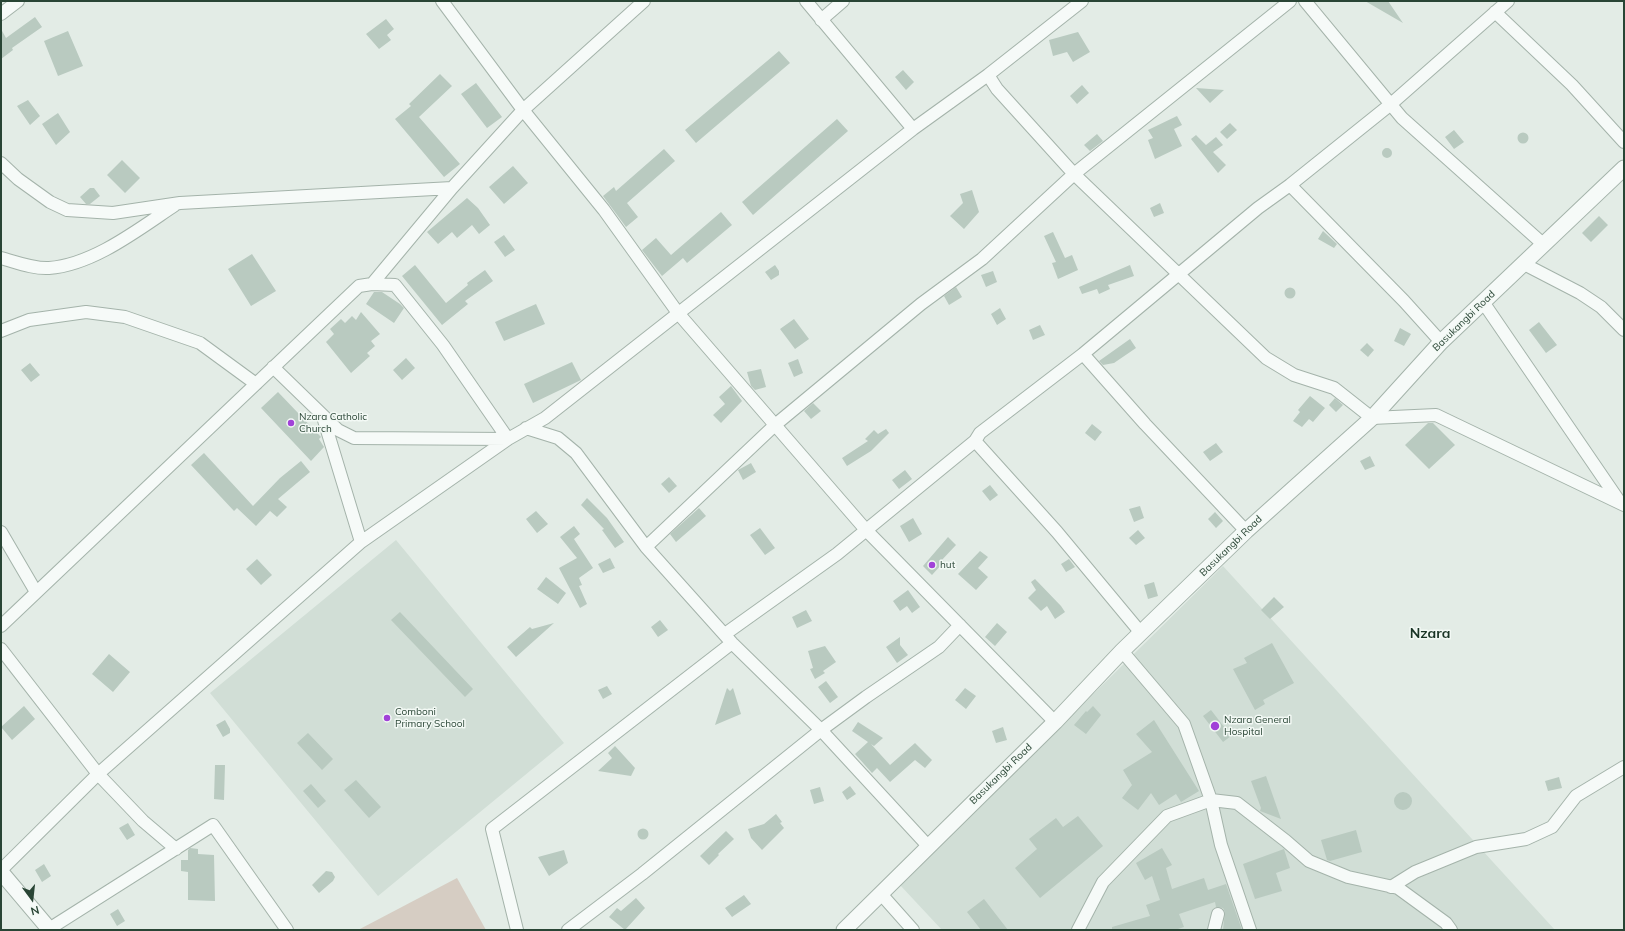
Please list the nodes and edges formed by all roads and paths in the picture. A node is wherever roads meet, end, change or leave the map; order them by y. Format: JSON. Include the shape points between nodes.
{"nodes":[{"id":1,"x":18,"y":1,"type":"edge"},
{"id":2,"x":442,"y":1,"type":"edge"},
{"id":3,"x":644,"y":1,"type":"edge"},
{"id":4,"x":806,"y":1,"type":"edge"},
{"id":5,"x":844,"y":1,"type":"edge"},
{"id":6,"x":1082,"y":1,"type":"edge"},
{"id":7,"x":1290,"y":1,"type":"edge"},
{"id":8,"x":1305,"y":1,"type":"edge"},
{"id":9,"x":1508,"y":1,"type":"edge"},
{"id":10,"x":1496,"y":12,"type":"junction"},
{"id":11,"x":1,"y":14,"type":"edge"},
{"id":12,"x":821,"y":20,"type":"junction"},
{"id":13,"x":988,"y":75,"type":"junction"},
{"id":14,"x":1391,"y":104,"type":"junction"},
{"id":15,"x":523,"y":110,"type":"junction"},
{"id":16,"x":913,"y":129,"type":"junction"},
{"id":17,"x":1624,"y":142,"type":"edge"},
{"id":18,"x":1,"y":163,"type":"edge"},
{"id":19,"x":1624,"y":168,"type":"edge"},
{"id":20,"x":1074,"y":174,"type":"junction"},
{"id":21,"x":1290,"y":185,"type":"junction"},
{"id":22,"x":452,"y":188,"type":"junction"},
{"id":23,"x":180,"y":203,"type":"junction"},
{"id":24,"x":1542,"y":244,"type":"junction"},
{"id":25,"x":1,"y":258,"type":"edge"},
{"id":26,"x":1524,"y":264,"type":"junction"},
{"id":27,"x":1177,"y":274,"type":"junction"},
{"id":28,"x":372,"y":284,"type":"junction"},
{"id":29,"x":1483,"y":302,"type":"junction"},
{"id":30,"x":678,"y":313,"type":"junction"},
{"id":31,"x":1624,"y":330,"type":"edge"},
{"id":32,"x":1,"y":331,"type":"edge"},
{"id":33,"x":1440,"y":342,"type":"junction"},
{"id":34,"x":1083,"y":354,"type":"junction"},
{"id":35,"x":273,"y":367,"type":"junction"},
{"id":36,"x":256,"y":384,"type":"junction"},
{"id":37,"x":322,"y":414,"type":"junction"},
{"id":38,"x":1372,"y":418,"type":"junction"},
{"id":39,"x":775,"y":425,"type":"junction"},
{"id":40,"x":526,"y":428,"type":"junction"},
{"id":41,"x":508,"y":439,"type":"junction"},
{"id":42,"x":975,"y":441,"type":"junction"},
{"id":43,"x":1622,"y":503,"type":"edge"},
{"id":44,"x":866,"y":530,"type":"junction"},
{"id":45,"x":1246,"y":530,"type":"junction"},
{"id":46,"x":1,"y":532,"type":"edge"},
{"id":47,"x":361,"y":542,"type":"junction"},
{"id":48,"x":646,"y":547,"type":"junction"},
{"id":49,"x":36,"y":592,"type":"junction"},
{"id":50,"x":960,"y":625,"type":"junction"},
{"id":51,"x":1,"y":626,"type":"edge"},
{"id":52,"x":1141,"y":633,"type":"junction"},
{"id":53,"x":728,"y":638,"type":"junction"},
{"id":54,"x":1,"y":649,"type":"edge"},
{"id":55,"x":1122,"y":651,"type":"junction"},
{"id":56,"x":1055,"y":722,"type":"junction"},
{"id":57,"x":821,"y":730,"type":"junction"},
{"id":58,"x":1624,"y":767,"type":"edge"},
{"id":59,"x":98,"y":774,"type":"junction"},
{"id":60,"x":1211,"y":800,"type":"junction"},
{"id":61,"x":928,"y":846,"type":"junction"},
{"id":62,"x":176,"y":849,"type":"junction"},
{"id":63,"x":1,"y":871,"type":"edge"},
{"id":64,"x":1391,"y":887,"type":"junction"},
{"id":65,"x":881,"y":894,"type":"junction"},
{"id":66,"x":1218,"y":914,"type":"dead end"},
{"id":67,"x":50,"y":929,"type":"edge"},
{"id":68,"x":287,"y":930,"type":"edge"},
{"id":69,"x":517,"y":930,"type":"edge"},
{"id":70,"x":568,"y":930,"type":"edge"},
{"id":71,"x":844,"y":930,"type":"edge"},
{"id":72,"x":913,"y":930,"type":"edge"},
{"id":73,"x":1078,"y":930,"type":"edge"},
{"id":74,"x":1214,"y":930,"type":"edge"},
{"id":75,"x":1250,"y":930,"type":"edge"},
{"id":76,"x":1451,"y":930,"type":"edge"}],
"edges":[{"from":1,"to":11,"type":"street"},
{"from":2,"to":15,"type":"street"},
{"from":3,"to":15,"type":"street"},
{"from":4,"to":12,"type":"street"},
{"from":5,"to":12,"type":"street"},
{"from":6,"to":13,"type":"street"},
{"from":7,"to":20,"type":"street"},
{"from":8,"to":14,"type":"street"},
{"from":9,"to":10,"type":"street"},
{"from":10,"to":14,"type":"street"},
{"from":10,"to":17,"type":"street","via":[[1572,85]]},
{"from":12,"to":16,"type":"street"},
{"from":13,"to":16,"type":"street"},
{"from":13,"to":20,"type":"street","via":[[997,89]]},
{"from":14,"to":21,"type":"street"},
{"from":14,"to":24,"type":"street","via":[[1402,118]]},
{"from":15,"to":22,"type":"street"},
{"from":15,"to":30,"type":"street","via":[[604,210]]},
{"from":16,"to":30,"type":"street"},
{"from":18,"to":23,"type":"street","via":[[50,202],[67,210],[113,213]]},
{"from":19,"to":24,"type":"street","name":"Basukangbi Road"},
{"from":20,"to":27,"type":"street"},
{"from":20,"to":39,"type":"street","via":[[982,259],[921,304]]},
{"from":21,"to":27,"type":"street"},
{"from":21,"to":33,"type":"street","via":[[1404,300]]},
{"from":22,"to":23,"type":"street"},
{"from":22,"to":28,"type":"street"},
{"from":23,"to":25,"type":"street","via":[[112,246],[75,263],[49,268],[24,265]]},
{"from":24,"to":26,"type":"street","name":"Basukangbi Road"},
{"from":26,"to":29,"type":"street","name":"Basukangbi Road"},
{"from":26,"to":31,"type":"street","via":[[1580,293],[1601,307]]},
{"from":27,"to":34,"type":"street"},
{"from":27,"to":38,"type":"street","via":[[1266,358],[1294,375],[1334,388]]},
{"from":28,"to":35,"type":"street","via":[[359,286]]},
{"from":28,"to":41,"type":"street","via":[[395,285],[443,345]]},
{"from":29,"to":33,"type":"street","name":"Basukangbi Road"},
{"from":29,"to":43,"type":"street"},
{"from":30,"to":39,"type":"street"},
{"from":30,"to":40,"type":"street","via":[[545,418]]},
{"from":32,"to":36,"type":"street","via":[[29,320],[86,312],[125,317],[200,343]]},
{"from":33,"to":38,"type":"street","name":"Basukangbi Road"},
{"from":34,"to":42,"type":"street","via":[[980,433]]},
{"from":34,"to":45,"type":"street","via":[[1145,424]]},
{"from":35,"to":36,"type":"street"},
{"from":35,"to":37,"type":"street"},
{"from":36,"to":49,"type":"street"},
{"from":37,"to":41,"type":"street","via":[[338,430],[354,438]]},
{"from":37,"to":47,"type":"street"},
{"from":38,"to":43,"type":"street","via":[[1436,415]]},
{"from":38,"to":45,"type":"street","name":"Basukangbi Road"},
{"from":39,"to":44,"type":"street"},
{"from":39,"to":48,"type":"street"},
{"from":40,"to":41,"type":"street"},
{"from":40,"to":48,"type":"street","via":[[558,438],[576,453]]},
{"from":41,"to":47,"type":"street"},
{"from":42,"to":44,"type":"street"},
{"from":42,"to":52,"type":"street","via":[[1057,532]]},
{"from":44,"to":50,"type":"street"},
{"from":44,"to":53,"type":"street"},
{"from":45,"to":52,"type":"street","name":"Basukangbi Road"},
{"from":46,"to":49,"type":"street"},
{"from":47,"to":59,"type":"street"},
{"from":48,"to":53,"type":"street"},
{"from":49,"to":51,"type":"street"},
{"from":50,"to":56,"type":"street"},
{"from":50,"to":57,"type":"street","via":[[939,647]]},
{"from":52,"to":55,"type":"street","name":"Basukangbi Road"},
{"from":53,"to":57,"type":"street"},
{"from":53,"to":69,"type":"street","via":[[492,829]]},
{"from":54,"to":59,"type":"street"},
{"from":55,"to":56,"type":"street","name":"Basukangbi Road"},
{"from":55,"to":60,"type":"street","via":[[1184,724]]},
{"from":56,"to":61,"type":"street","name":"Basukangbi Road"},
{"from":57,"to":61,"type":"street"},
{"from":57,"to":70,"type":"street"},
{"from":58,"to":64,"type":"street","via":[[1576,796],[1552,827],[1526,839],[1476,847],[1414,872]]},
{"from":59,"to":62,"type":"street","via":[[143,821]]},
{"from":59,"to":63,"type":"street"},
{"from":60,"to":64,"type":"street","via":[[1237,803],[1309,861],[1348,877]]},
{"from":60,"to":73,"type":"street","via":[[1167,816],[1103,882]]},
{"from":60,"to":75,"type":"street","via":[[1221,845]]},
{"from":61,"to":65,"type":"street","name":"Basukangbi Road"},
{"from":62,"to":67,"type":"street"},
{"from":62,"to":68,"type":"street","via":[[214,825]]},
{"from":63,"to":67,"type":"street"},
{"from":64,"to":76,"type":"street","via":[[1398,888],[1446,923]]},
{"from":65,"to":71,"type":"street","name":"Basukangbi Road"},
{"from":65,"to":72,"type":"street"},
{"from":66,"to":74,"type":"street"}]}
